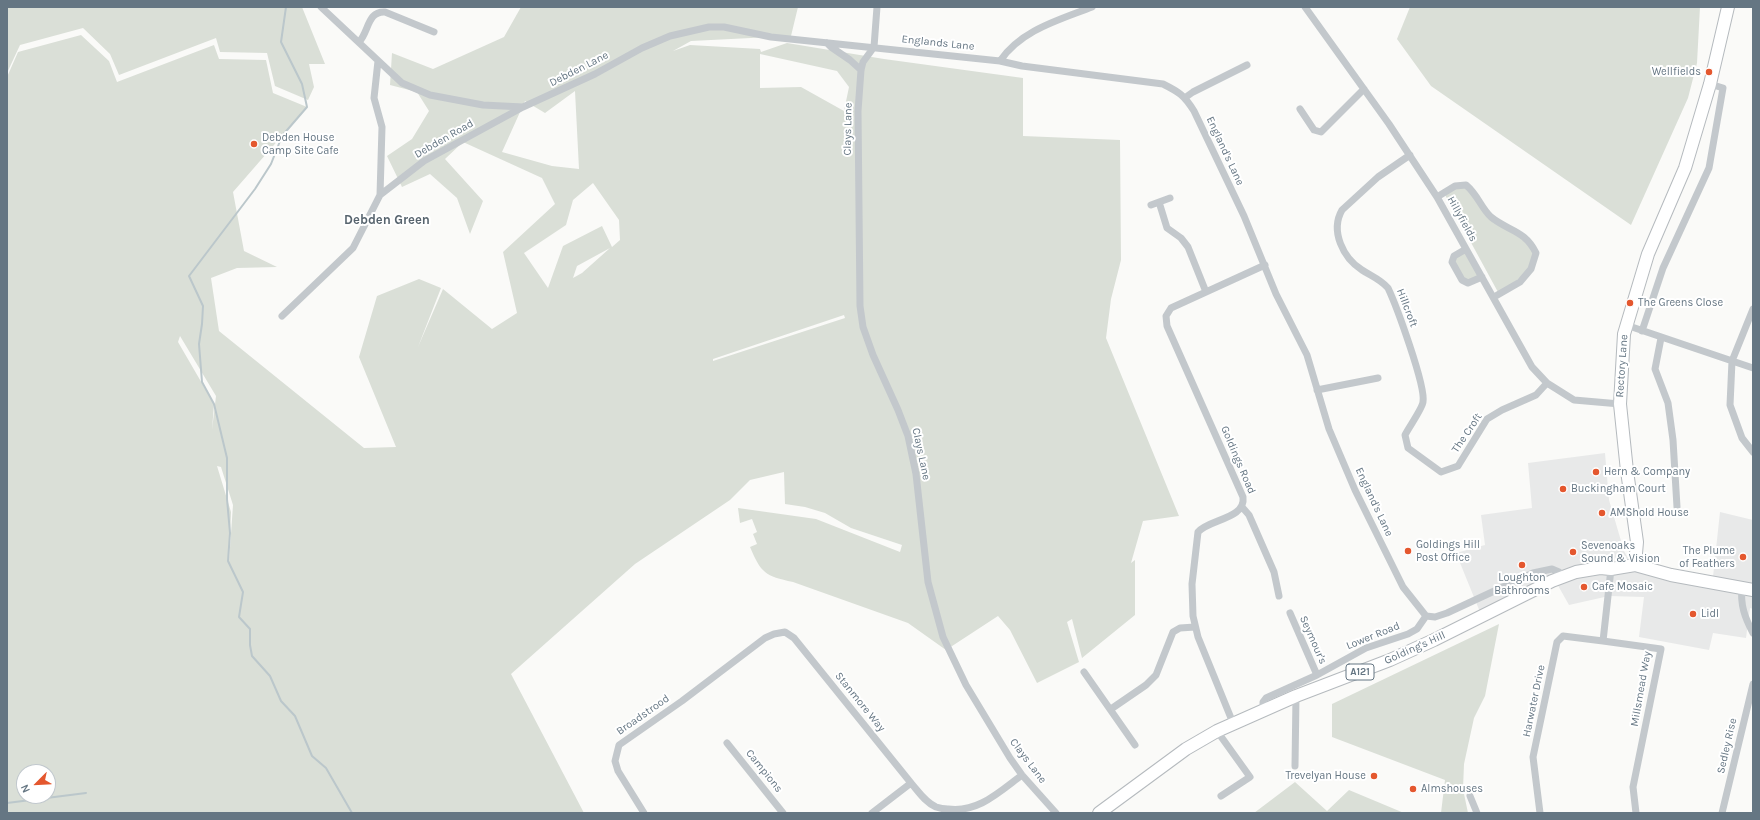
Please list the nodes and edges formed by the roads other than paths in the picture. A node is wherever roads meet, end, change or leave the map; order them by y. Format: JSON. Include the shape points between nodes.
{"nodes":[{"id":1,"x":321,"y":7,"type":"edge"},
{"id":2,"x":877,"y":7,"type":"edge"},
{"id":3,"x":1092,"y":7,"type":"edge"},
{"id":4,"x":1305,"y":7,"type":"edge"},
{"id":5,"x":1728,"y":7,"type":"edge"},
{"id":6,"x":434,"y":32,"type":"dead end"},
{"id":7,"x":359,"y":42,"type":"junction"},
{"id":8,"x":827,"y":43,"type":"junction"},
{"id":9,"x":874,"y":47,"type":"junction"},
{"id":10,"x":1000,"y":60,"type":"junction"},
{"id":11,"x":378,"y":61,"type":"junction"},
{"id":12,"x":1247,"y":65,"type":"dead end"},
{"id":13,"x":861,"y":70,"type":"junction"},
{"id":14,"x":1710,"y":84,"type":"junction"},
{"id":15,"x":1364,"y":90,"type":"junction"},
{"id":16,"x":1186,"y":97,"type":"junction"},
{"id":17,"x":523,"y":107,"type":"junction"},
{"id":18,"x":1300,"y":109,"type":"dead end"},
{"id":19,"x":1410,"y":155,"type":"junction"},
{"id":20,"x":380,"y":196,"type":"junction"},
{"id":21,"x":1437,"y":197,"type":"junction"},
{"id":22,"x":1170,"y":198,"type":"dead end"},
{"id":23,"x":1159,"y":202,"type":"junction"},
{"id":24,"x":1151,"y":205,"type":"dead end"},
{"id":25,"x":1466,"y":249,"type":"junction"},
{"id":26,"x":1265,"y":265,"type":"junction"},
{"id":27,"x":1482,"y":277,"type":"junction"},
{"id":28,"x":1206,"y":292,"type":"junction"},
{"id":29,"x":1494,"y":297,"type":"junction"},
{"id":30,"x":1753,"y":309,"type":"edge"},
{"id":31,"x":282,"y":316,"type":"dead end"},
{"id":32,"x":1626,"y":325,"type":"junction"},
{"id":33,"x":1642,"y":331,"type":"junction"},
{"id":34,"x":1661,"y":338,"type":"junction"},
{"id":35,"x":1732,"y":361,"type":"junction"},
{"id":36,"x":1753,"y":368,"type":"edge"},
{"id":37,"x":1378,"y":378,"type":"dead end"},
{"id":38,"x":1547,"y":383,"type":"junction"},
{"id":39,"x":1317,"y":390,"type":"junction"},
{"id":40,"x":1423,"y":402,"type":"joint"},
{"id":41,"x":1620,"y":404,"type":"junction"},
{"id":42,"x":1753,"y":452,"type":"edge"},
{"id":43,"x":1242,"y":507,"type":"junction"},
{"id":44,"x":1677,"y":507,"type":"dead end"},
{"id":45,"x":1635,"y":565,"type":"junction"},
{"id":46,"x":1611,"y":569,"type":"junction"},
{"id":47,"x":1561,"y":577,"type":"junction"},
{"id":48,"x":1748,"y":589,"type":"edge"},
{"id":49,"x":1279,"y":596,"type":"dead end"},
{"id":50,"x":1290,"y":614,"type":"dead end"},
{"id":51,"x":1426,"y":616,"type":"junction"},
{"id":52,"x":1195,"y":627,"type":"junction"},
{"id":53,"x":1753,"y":633,"type":"edge"},
{"id":54,"x":1604,"y":641,"type":"junction"},
{"id":55,"x":1084,"y":672,"type":"dead end"},
{"id":56,"x":1317,"y":675,"type":"junction"},
{"id":57,"x":1753,"y":684,"type":"edge"},
{"id":58,"x":1296,"y":696,"type":"junction"},
{"id":59,"x":682,"y":702,"type":"joint"},
{"id":60,"x":1111,"y":709,"type":"junction"},
{"id":61,"x":1263,"y":710,"type":"junction"},
{"id":62,"x":1233,"y":723,"type":"junction"},
{"id":63,"x":1217,"y":731,"type":"junction"},
{"id":64,"x":727,"y":743,"type":"dead end"},
{"id":65,"x":1135,"y":745,"type":"dead end"},
{"id":66,"x":1295,"y":766,"type":"dead end"},
{"id":67,"x":1022,"y":775,"type":"junction"},
{"id":68,"x":911,"y":783,"type":"junction"},
{"id":69,"x":1221,"y":796,"type":"dead end"},
{"id":70,"x":1470,"y":796,"type":"dead end"},
{"id":71,"x":644,"y":813,"type":"edge"},
{"id":72,"x":783,"y":813,"type":"edge"},
{"id":73,"x":872,"y":813,"type":"edge"},
{"id":74,"x":1056,"y":813,"type":"edge"},
{"id":75,"x":1099,"y":813,"type":"edge"},
{"id":76,"x":1477,"y":813,"type":"edge"},
{"id":77,"x":1540,"y":813,"type":"edge"},
{"id":78,"x":1636,"y":813,"type":"edge"},
{"id":79,"x":1722,"y":813,"type":"edge"}],
"edges":[{"from":1,"to":7,"type":"street","name":"Debden Lane"},
{"from":2,"to":9,"type":"street"},
{"from":3,"to":10,"type":"street","via":[[1041,26],[1015,43]]},
{"from":4,"to":15,"type":"street","name":"Hillyfields"},
{"from":5,"to":14,"type":"main road","name":"Rectory Lane"},
{"from":6,"to":7,"type":"street","via":[[380,11],[371,18]]},
{"from":7,"to":11,"type":"street","name":"Debden Lane"},
{"from":8,"to":9,"type":"street","name":"Debden Lane"},
{"from":8,"to":13,"type":"street"},
{"from":8,"to":17,"type":"street","name":"Debden Lane","via":[[771,37],[724,27],[694,30],[670,36],[642,48],[595,74]]},
{"from":9,"to":10,"type":"street","name":"Englands Lane"},
{"from":9,"to":13,"type":"street","name":"Clays Lane","via":[[863,62]]},
{"from":10,"to":16,"type":"street","via":[[1022,66],[1162,84]]},
{"from":11,"to":17,"type":"street","name":"Debden Lane","via":[[402,82],[430,94],[483,104]]},
{"from":11,"to":20,"type":"street","name":"Debden Road","via":[[374,98],[382,127]]},
{"from":12,"to":16,"type":"street"},
{"from":13,"to":67,"type":"street","name":"Clays Lane","via":[[858,112],[859,241],[863,328],[908,436],[916,474],[928,582],[943,637],[966,685]]},
{"from":14,"to":32,"type":"main road","name":"Rectory Lane","via":[[1684,168],[1648,254]]},
{"from":14,"to":33,"type":"street","name":"Rectory Lane","via":[[1723,88],[1709,168],[1663,268]]},
{"from":15,"to":18,"type":"street","via":[[1321,132],[1314,130]]},
{"from":15,"to":19,"type":"street","name":"Hillyfields"},
{"from":16,"to":26,"type":"street","name":"England's Lane"},
{"from":17,"to":20,"type":"street","name":"Debden Road","via":[[424,162]]},
{"from":19,"to":21,"type":"street","name":"Hillyfields"},
{"from":19,"to":40,"type":"street","name":"Hillcroft","via":[[1378,177],[1342,210],[1339,215],[1338,232],[1349,259],[1363,271],[1381,280],[1388,288],[1413,354]]},
{"from":20,"to":31,"type":"street","name":"Debden Road","via":[[353,248]]},
{"from":21,"to":25,"type":"street","name":"Hillyfields"},
{"from":21,"to":29,"type":"street","via":[[1455,186],[1466,185],[1475,192],[1490,216],[1531,242],[1536,252],[1532,269],[1520,282]]},
{"from":22,"to":23,"type":"street"},
{"from":23,"to":24,"type":"street"},
{"from":23,"to":28,"type":"street","via":[[1167,228],[1188,247]]},
{"from":25,"to":27,"type":"street","name":"Hillyfields"},
{"from":25,"to":27,"type":"street","via":[[1454,256],[1452,262],[1462,280],[1468,283]]},
{"from":26,"to":28,"type":"street","name":"Goldings Road"},
{"from":26,"to":39,"type":"street","name":"England's Lane","via":[[1279,300],[1307,355]]},
{"from":27,"to":29,"type":"street","name":"Hillyfields"},
{"from":28,"to":43,"type":"street","name":"Goldings Road","via":[[1171,308],[1166,321],[1240,490],[1244,502]]},
{"from":29,"to":38,"type":"street","name":"Hillyfields","via":[[1532,367]]},
{"from":30,"to":35,"type":"street"},
{"from":32,"to":33,"type":"street"},
{"from":32,"to":41,"type":"main road","name":"Rectory Lane"},
{"from":33,"to":34,"type":"street"},
{"from":34,"to":35,"type":"street"},
{"from":34,"to":44,"type":"street","via":[[1655,369],[1668,403]]},
{"from":35,"to":36,"type":"street"},
{"from":35,"to":42,"type":"street","via":[[1730,405],[1742,438]]},
{"from":37,"to":39,"type":"street"},
{"from":38,"to":40,"type":"street","name":"The Croft","via":[[1536,395],[1487,419],[1458,466],[1441,472],[1408,448],[1405,434]]},
{"from":38,"to":41,"type":"street","name":"Hillyfields","via":[[1574,400]]},
{"from":39,"to":51,"type":"street","name":"England's Lane","via":[[1334,441],[1380,543],[1403,587]]},
{"from":41,"to":45,"type":"main road","name":"Rectory Lane","via":[[1637,542]]},
{"from":43,"to":49,"type":"street","via":[[1249,515],[1274,572]]},
{"from":43,"to":52,"type":"street","name":"Goldings Road","via":[[1234,514],[1198,532],[1192,584]]},
{"from":45,"to":46,"type":"main road","name":"Golding's Hill","number":"A121"},
{"from":45,"to":48,"type":"main road","number":"A121","via":[[1681,577]]},
{"from":46,"to":47,"type":"main road","name":"Golding's Hill","number":"A121","via":[[1588,569]]},
{"from":46,"to":54,"type":"street"},
{"from":47,"to":51,"type":"street","via":[[1559,572],[1552,569],[1533,573],[1447,613],[1435,617]]},
{"from":47,"to":58,"type":"main road","name":"Golding's Hill","number":"A121","via":[[1390,660]]},
{"from":48,"to":53,"type":"street","via":[[1742,603],[1744,617]]},
{"from":50,"to":56,"type":"street","name":"Seymour's"},
{"from":51,"to":56,"type":"street","name":"Lower Road","via":[[1417,628],[1408,634],[1366,648]]},
{"from":52,"to":60,"type":"street","via":[[1180,628],[1173,632],[1156,675]]},
{"from":52,"to":62,"type":"street","name":"Goldings Road"},
{"from":54,"to":77,"type":"street","name":"Harwater Drive","via":[[1563,636],[1557,642],[1533,757]]},
{"from":54,"to":78,"type":"street","name":"Millsmead Way","via":[[1661,649],[1633,787]]},
{"from":55,"to":60,"type":"street"},
{"from":56,"to":61,"type":"street","name":"Lower Road","via":[[1266,698]]},
{"from":57,"to":79,"type":"street","name":"Sedley Rise"},
{"from":58,"to":61,"type":"main road","name":"Golding's Hill","number":"A121"},
{"from":58,"to":66,"type":"street"},
{"from":59,"to":68,"type":"street","name":"Stanmore Way","via":[[765,638],[785,632],[794,638]]},
{"from":59,"to":71,"type":"street","name":"Broadstrood","via":[[619,745],[615,761],[618,771]]},
{"from":60,"to":65,"type":"street"},
{"from":61,"to":62,"type":"main road","name":"Golding's Hill","number":"A121"},
{"from":62,"to":63,"type":"main road","name":"Golding's Hill","number":"A121"},
{"from":63,"to":69,"type":"street","via":[[1250,777]]},
{"from":63,"to":75,"type":"main road","name":"Golding's Hill","number":"A121","via":[[1186,749]]},
{"from":64,"to":72,"type":"street","name":"Campions"},
{"from":67,"to":68,"type":"street","name":"Stanmore Way","via":[[984,802],[960,810],[936,807]]},
{"from":67,"to":74,"type":"street","name":"Clays Lane"},
{"from":68,"to":73,"type":"street"},
{"from":70,"to":76,"type":"street"}]}
